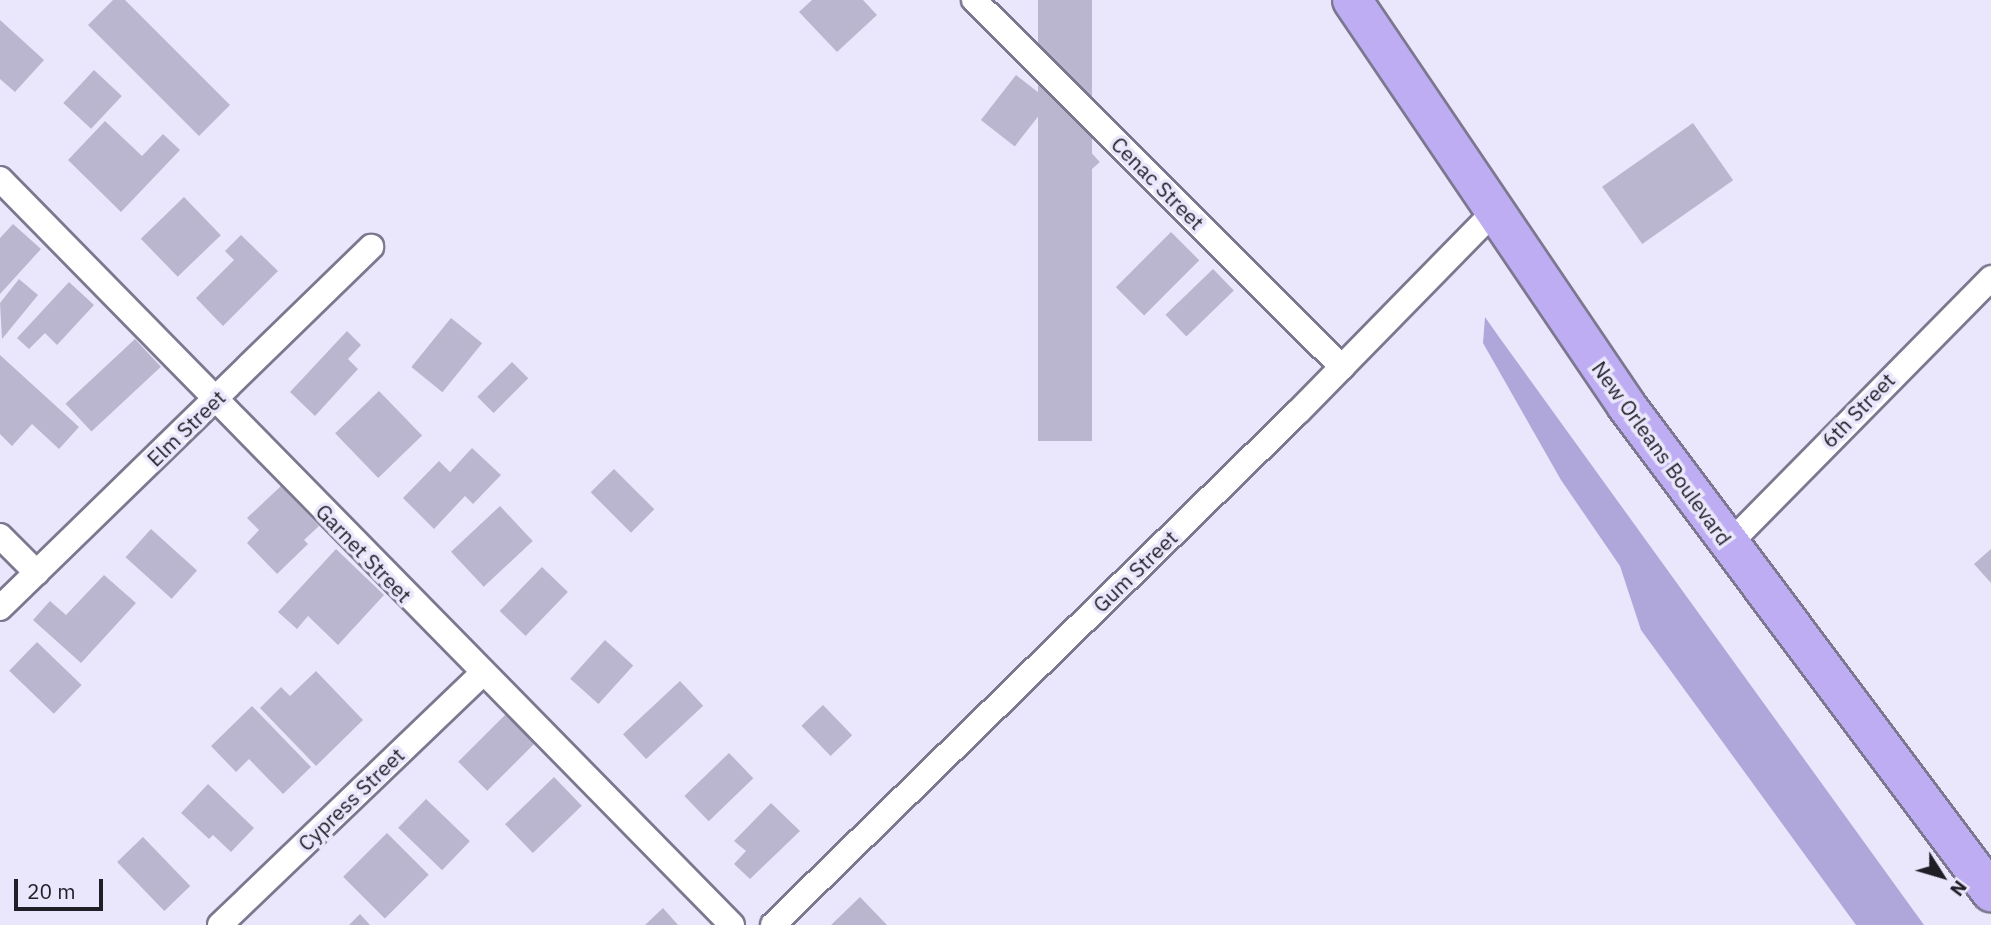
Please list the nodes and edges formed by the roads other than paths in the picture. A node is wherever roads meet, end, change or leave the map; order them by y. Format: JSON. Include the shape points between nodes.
{"nodes":[{"id":1,"x":974,"y":0,"type":"edge"},
{"id":2,"x":1352,"y":0,"type":"edge"},
{"id":3,"x":0,"y":179,"type":"edge"},
{"id":4,"x":1493,"y":213,"type":"junction"},
{"id":5,"x":371,"y":247,"type":"dead end"},
{"id":6,"x":1991,"y":278,"type":"edge"},
{"id":7,"x":1342,"y":367,"type":"junction"},
{"id":8,"x":215,"y":400,"type":"junction"},
{"id":9,"x":0,"y":536,"type":"edge"},
{"id":10,"x":1728,"y":545,"type":"junction"},
{"id":11,"x":37,"y":573,"type":"junction"},
{"id":12,"x":0,"y":608,"type":"edge"},
{"id":13,"x":482,"y":674,"type":"junction"},
{"id":14,"x":1991,"y":892,"type":"edge"},
{"id":15,"x":220,"y":925,"type":"edge"},
{"id":16,"x":732,"y":925,"type":"edge"},
{"id":17,"x":773,"y":925,"type":"edge"}],
"edges":[{"from":1,"to":7,"type":"street","name":"Cenac Street"},
{"from":2,"to":4,"type":"main road","name":"New Orleans Boulevard"},
{"from":3,"to":8,"type":"street","name":"Garnet Street"},
{"from":4,"to":7,"type":"street","name":"Gum Street"},
{"from":4,"to":10,"type":"main road","name":"New Orleans Boulevard"},
{"from":5,"to":8,"type":"street","name":"Elm Street"},
{"from":6,"to":10,"type":"street","name":"6th Street"},
{"from":7,"to":17,"type":"street","name":"Gum Street"},
{"from":8,"to":11,"type":"street","name":"Elm Street"},
{"from":8,"to":13,"type":"street","name":"Garnet Street"},
{"from":9,"to":11,"type":"street"},
{"from":10,"to":14,"type":"main road","name":"New Orleans Boulevard"},
{"from":11,"to":12,"type":"street","name":"Elm Street"},
{"from":13,"to":15,"type":"street","name":"Cypress Street"},
{"from":13,"to":16,"type":"street","name":"Garnet Street"}]}
